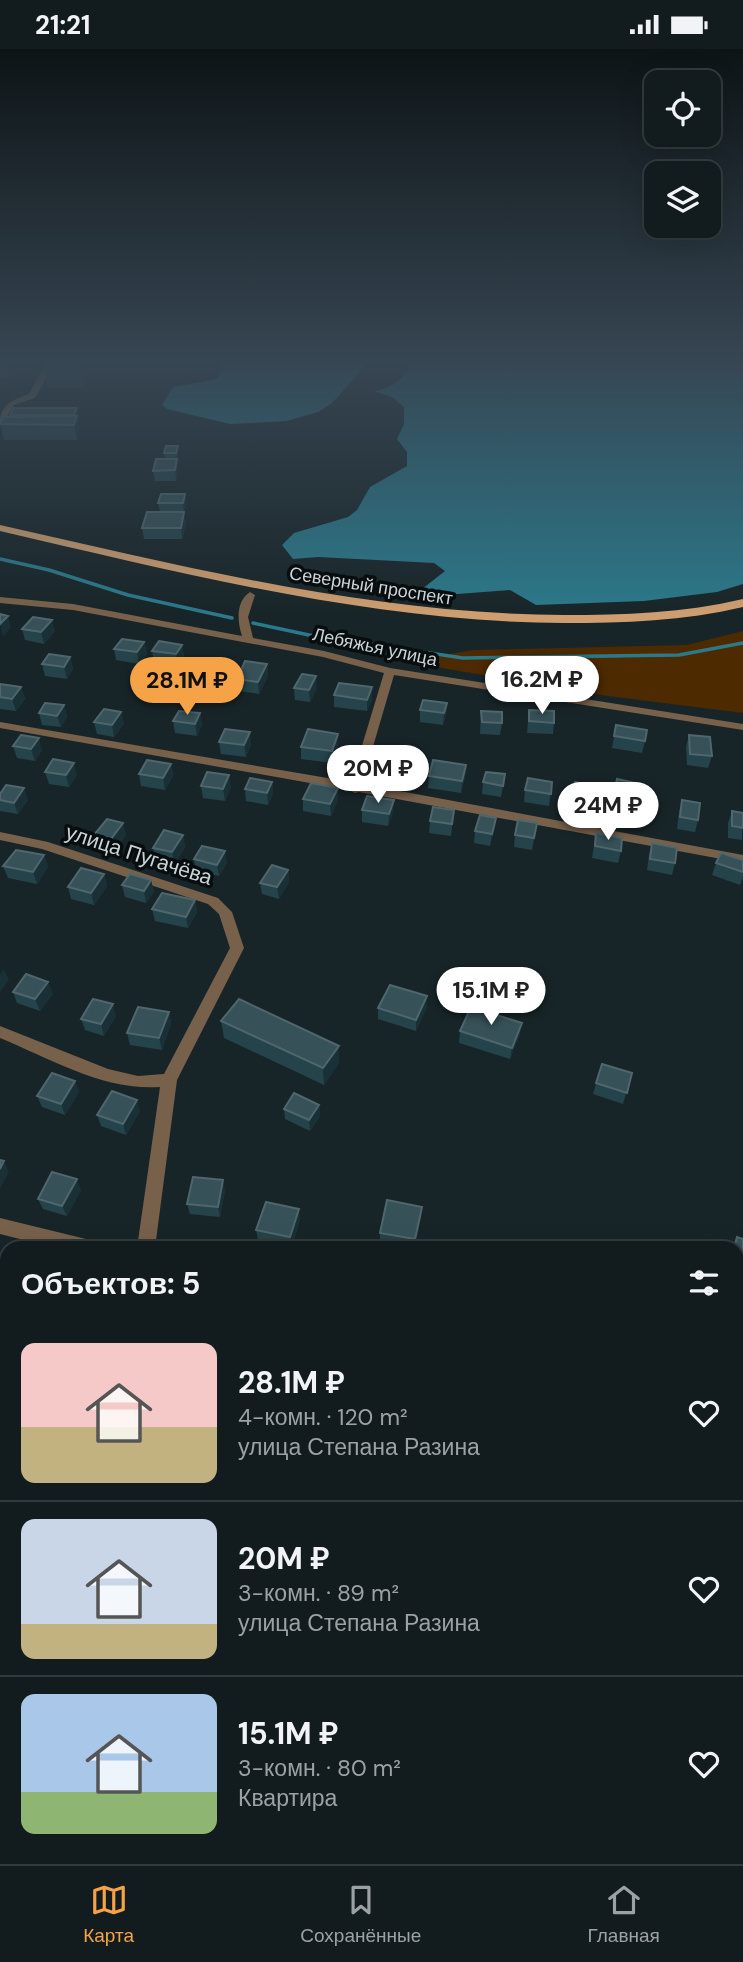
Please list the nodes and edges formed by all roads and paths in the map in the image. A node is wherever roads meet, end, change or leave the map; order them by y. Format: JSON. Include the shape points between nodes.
{"nodes":[{"id":1,"x":0,"y":528,"type":"edge"},
{"id":2,"x":0,"y":539,"type":"edge"},
{"id":3,"x":250,"y":595,"type":"junction"},
{"id":4,"x":0,"y":600,"type":"edge"},
{"id":5,"x":743,"y":603,"type":"edge"},
{"id":6,"x":743,"y":615,"type":"edge"},
{"id":7,"x":249,"y":640,"type":"junction"},
{"id":8,"x":390,"y":671,"type":"junction"},
{"id":9,"x":0,"y":725,"type":"edge"},
{"id":10,"x":743,"y":727,"type":"edge"},
{"id":11,"x":355,"y":789,"type":"junction"},
{"id":12,"x":0,"y":836,"type":"edge"},
{"id":13,"x":743,"y":859,"type":"edge"},
{"id":14,"x":0,"y":1032,"type":"edge"},
{"id":15,"x":169,"y":1080,"type":"junction"},
{"id":16,"x":0,"y":1226,"type":"edge"},
{"id":17,"x":61,"y":1241,"type":"edge"},
{"id":18,"x":147,"y":1241,"type":"edge"}],
"edges":[{"from":1,"to":5,"type":"main road","name":"Северный проспект","via":[[301,595],[423,614],[501,620],[627,618]]},
{"from":2,"to":3,"type":"main road","name":"Северный проспект"},
{"from":3,"to":6,"type":"main road","name":"Северный проспект","via":[[380,619],[501,631],[643,628]]},
{"from":3,"to":7,"type":"street","via":[[242,611]]},
{"from":4,"to":7,"type":"street","name":"Лебяжья улица","via":[[73,607]]},
{"from":7,"to":8,"type":"street","name":"Лебяжья улица"},
{"from":8,"to":10,"type":"street","name":"Лебяжья улица"},
{"from":8,"to":11,"type":"street"},
{"from":9,"to":11,"type":"street"},
{"from":11,"to":13,"type":"street"},
{"from":12,"to":15,"type":"street","name":"улица Пугачёва","via":[[44,845],[213,901],[225,912],[237,948]]},
{"from":14,"to":15,"type":"street","via":[[106,1075],[138,1082]]},
{"from":15,"to":18,"type":"street"},
{"from":16,"to":17,"type":"street"}]}
